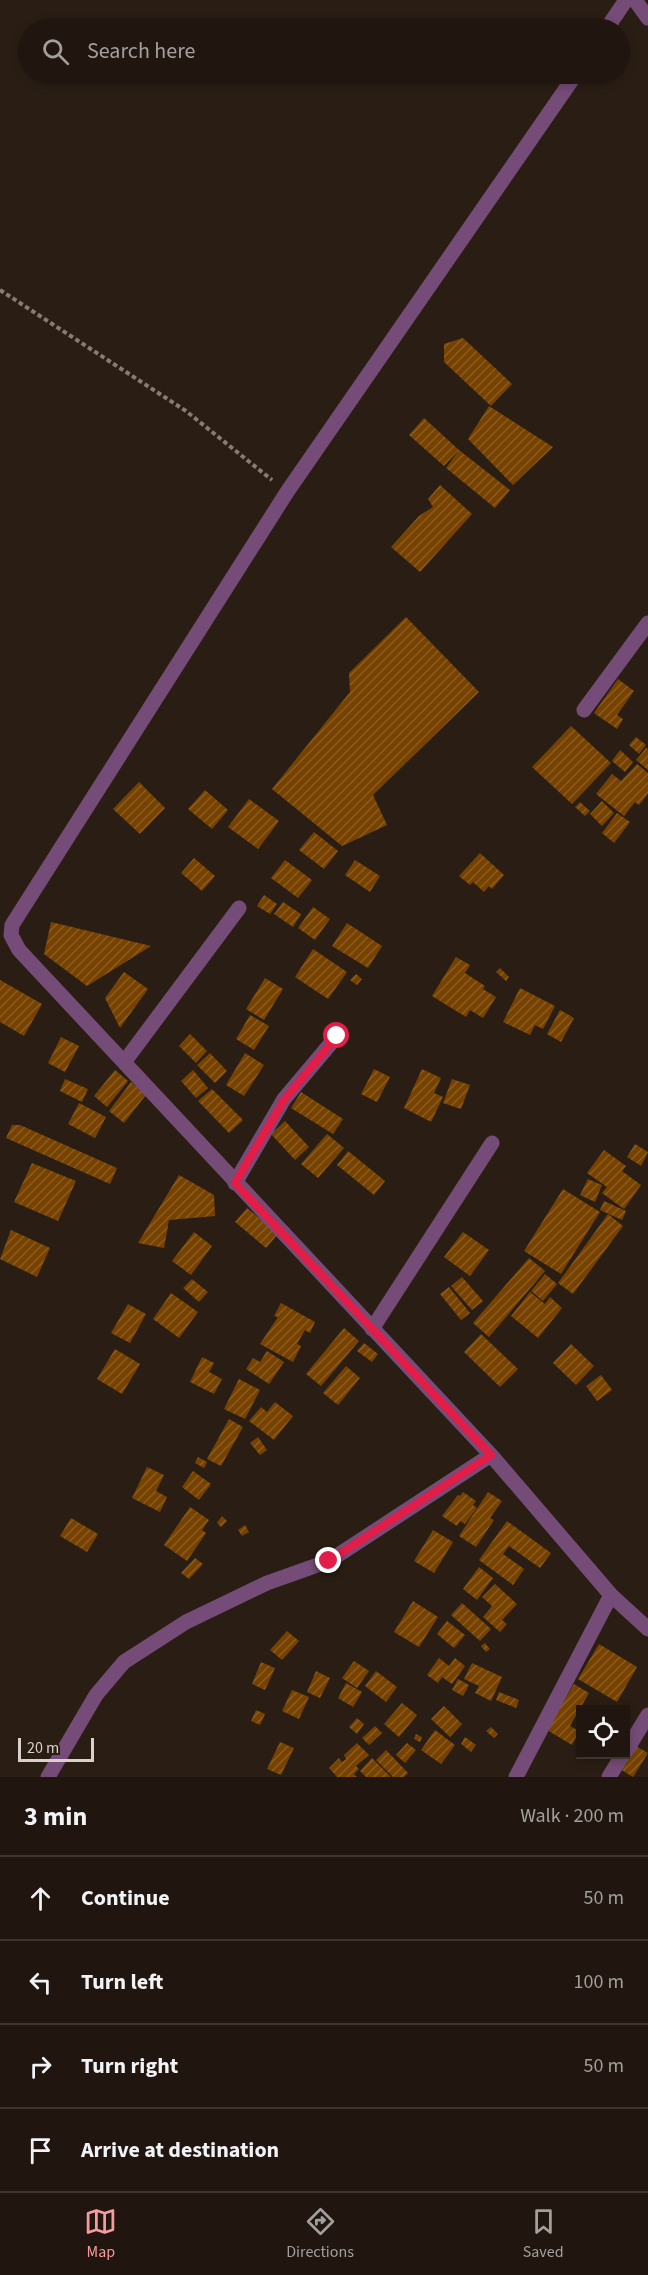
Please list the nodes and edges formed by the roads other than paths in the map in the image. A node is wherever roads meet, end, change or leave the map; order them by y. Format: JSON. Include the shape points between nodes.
{"nodes":[{"id":1,"x":626,"y":0,"type":"edge"},
{"id":2,"x":635,"y":0,"type":"edge"},
{"id":3,"x":614,"y":18,"type":"edge"},
{"id":4,"x":648,"y":18,"type":"edge"},
{"id":5,"x":569,"y":84,"type":"edge"},
{"id":6,"x":648,"y":623,"type":"edge"},
{"id":7,"x":584,"y":710,"type":"dead end"},
{"id":8,"x":239,"y":908,"type":"dead end"},
{"id":9,"x":337,"y":1036,"type":"dead end"},
{"id":10,"x":125,"y":1061,"type":"junction"},
{"id":11,"x":492,"y":1143,"type":"dead end"},
{"id":12,"x":235,"y":1183,"type":"junction"},
{"id":13,"x":372,"y":1329,"type":"junction"},
{"id":14,"x":491,"y":1455,"type":"junction"},
{"id":15,"x":611,"y":1595,"type":"junction"},
{"id":16,"x":648,"y":1629,"type":"edge"},
{"id":17,"x":648,"y":1715,"type":"edge"},
{"id":18,"x":630,"y":1744,"type":"edge"},
{"id":19,"x":620,"y":1759,"type":"edge"},
{"id":20,"x":48,"y":1777,"type":"edge"},
{"id":21,"x":516,"y":1777,"type":"edge"},
{"id":22,"x":609,"y":1777,"type":"edge"}],
"edges":[{"from":1,"to":3,"type":"street"},
{"from":2,"to":4,"type":"street"},
{"from":5,"to":10,"type":"street","via":[[287,492],[12,925],[11,936],[19,950]]},
{"from":6,"to":7,"type":"street"},
{"from":8,"to":10,"type":"street"},
{"from":9,"to":12,"type":"street","via":[[284,1100]]},
{"from":10,"to":12,"type":"street"},
{"from":11,"to":13,"type":"street"},
{"from":12,"to":13,"type":"street"},
{"from":13,"to":14,"type":"street"},
{"from":14,"to":15,"type":"street"},
{"from":14,"to":20,"type":"street","via":[[329,1561],[267,1583],[186,1622],[124,1662],[96,1695]]},
{"from":15,"to":16,"type":"street"},
{"from":15,"to":21,"type":"street"},
{"from":17,"to":18,"type":"street"},
{"from":19,"to":22,"type":"street"}]}
